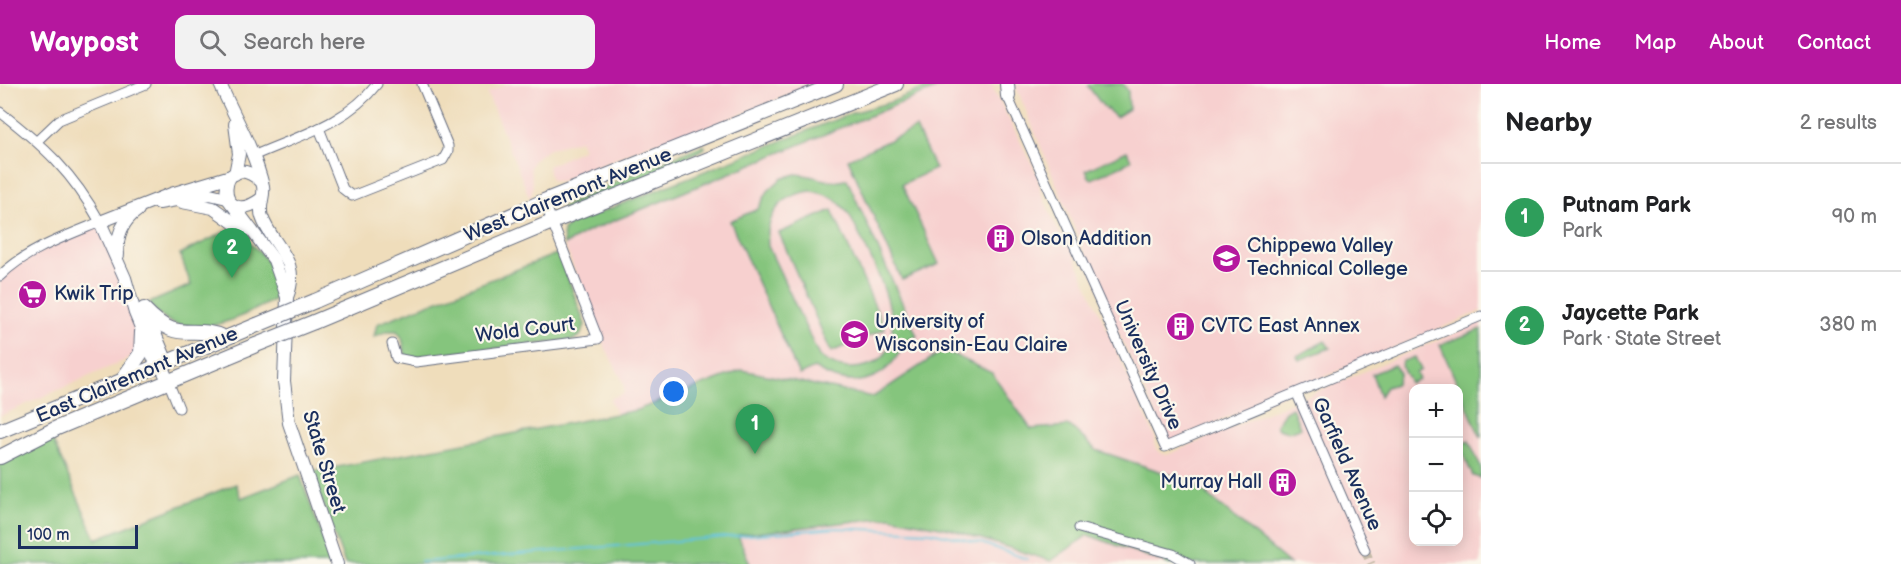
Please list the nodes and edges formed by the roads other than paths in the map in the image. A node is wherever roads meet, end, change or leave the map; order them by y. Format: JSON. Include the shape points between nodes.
{"nodes":[{"id":1,"x":146,"y":84,"type":"edge"},
{"id":2,"x":220,"y":84,"type":"edge"},
{"id":3,"x":377,"y":84,"type":"edge"},
{"id":4,"x":422,"y":84,"type":"edge"},
{"id":5,"x":836,"y":84,"type":"edge"},
{"id":6,"x":897,"y":84,"type":"edge"},
{"id":7,"x":1006,"y":88,"type":"edge"},
{"id":8,"x":0,"y":112,"type":"edge"},
{"id":9,"x":233,"y":114,"type":"junction"},
{"id":10,"x":319,"y":128,"type":"junction"},
{"id":11,"x":37,"y":141,"type":"junction"},
{"id":12,"x":253,"y":156,"type":"junction"},
{"id":13,"x":233,"y":175,"type":"junction"},
{"id":14,"x":261,"y":182,"type":"junction"},
{"id":15,"x":261,"y":199,"type":"junction"},
{"id":16,"x":176,"y":201,"type":"junction"},
{"id":17,"x":230,"y":201,"type":"junction"},
{"id":18,"x":544,"y":201,"type":"junction"},
{"id":19,"x":146,"y":204,"type":"junction"},
{"id":20,"x":100,"y":222,"type":"junction"},
{"id":21,"x":552,"y":222,"type":"junction"},
{"id":22,"x":263,"y":246,"type":"junction"},
{"id":23,"x":0,"y":261,"type":"edge"},
{"id":24,"x":119,"y":262,"type":"junction"},
{"id":25,"x":10,"y":266,"type":"junction"},
{"id":26,"x":0,"y":276,"type":"edge"},
{"id":27,"x":125,"y":278,"type":"junction"},
{"id":28,"x":287,"y":297,"type":"junction"},
{"id":29,"x":144,"y":309,"type":"junction"},
{"id":30,"x":1481,"y":316,"type":"edge"},
{"id":31,"x":142,"y":332,"type":"junction"},
{"id":32,"x":225,"y":338,"type":"junction"},
{"id":33,"x":392,"y":344,"type":"dead end"},
{"id":34,"x":256,"y":345,"type":"joint"},
{"id":35,"x":160,"y":363,"type":"junction"},
{"id":36,"x":123,"y":378,"type":"junction"},
{"id":37,"x":168,"y":381,"type":"junction"},
{"id":38,"x":1297,"y":394,"type":"junction"},
{"id":39,"x":179,"y":408,"type":"dead end"},
{"id":40,"x":18,"y":423,"type":"junction"},
{"id":41,"x":0,"y":425,"type":"edge"},
{"id":42,"x":0,"y":431,"type":"edge"},
{"id":43,"x":0,"y":457,"type":"edge"},
{"id":44,"x":1078,"y":528,"type":"dead end"},
{"id":45,"x":1365,"y":550,"type":"tunnel mouth"},
{"id":46,"x":337,"y":564,"type":"edge"},
{"id":47,"x":1190,"y":564,"type":"edge"}],
"edges":[{"from":1,"to":11,"type":"street","via":[[59,120]]},
{"from":2,"to":9,"type":"main road"},
{"from":3,"to":10,"type":"street","via":[[348,113]]},
{"from":4,"to":10,"type":"street","via":[[448,146],[442,160],[352,196],[343,189]]},
{"from":5,"to":18,"type":"main road","name":"West Clairemont Avenue"},
{"from":6,"to":21,"type":"main road","name":"West Clairemont Avenue"},
{"from":7,"to":38,"type":"street","name":"University Drive","via":[[1165,447]]},
{"from":8,"to":11,"type":"street"},
{"from":9,"to":12,"type":"main road"},
{"from":9,"to":13,"type":"main road","via":[[239,154]]},
{"from":10,"to":12,"type":"street"},
{"from":11,"to":20,"type":"street","via":[[69,173]]},
{"from":12,"to":14,"type":"main road"},
{"from":13,"to":14,"type":"main road","via":[[252,174]]},
{"from":13,"to":17,"type":"main road","via":[[225,186]]},
{"from":13,"to":19,"type":"main road"},
{"from":14,"to":15,"type":"main road"},
{"from":15,"to":17,"type":"main road","via":[[250,205]]},
{"from":15,"to":28,"type":"main road","name":"State Street","via":[[263,221],[279,243],[289,268],[291,286]]},
{"from":16,"to":17,"type":"main road","via":[[210,194]]},
{"from":16,"to":19,"type":"main road"},
{"from":16,"to":22,"type":"main road","via":[[218,211]]},
{"from":17,"to":22,"type":"main road","name":"State Street"},
{"from":18,"to":21,"type":"street","name":"Wold Court"},
{"from":18,"to":32,"type":"main road","name":"West Clairemont Avenue","bridge":true},
{"from":19,"to":20,"type":"main road"},
{"from":19,"to":24,"type":"main road","via":[[130,216],[121,230]]},
{"from":20,"to":24,"type":"main road"},
{"from":20,"to":25,"type":"street"},
{"from":21,"to":33,"type":"street","name":"Wold Court","via":[[598,339],[416,362],[396,358]]},
{"from":21,"to":34,"type":"main road","name":"West Clairemont Avenue","bridge":true},
{"from":22,"to":28,"type":"main road","name":"State Street","via":[[279,268]]},
{"from":23,"to":25,"type":"street"},
{"from":24,"to":27,"type":"main road"},
{"from":25,"to":26,"type":"street"},
{"from":27,"to":29,"type":"main road"},
{"from":27,"to":31,"type":"main road"},
{"from":28,"to":46,"type":"main road","name":"State Street","via":[[284,381],[289,423]]},
{"from":29,"to":32,"type":"main road","via":[[171,331],[212,332]]},
{"from":29,"to":35,"type":"main road","via":[[164,354]]},
{"from":30,"to":38,"type":"street","name":"University Drive"},
{"from":31,"to":35,"type":"main road","via":[[154,359]]},
{"from":31,"to":36,"type":"main road","via":[[141,353]]},
{"from":32,"to":35,"type":"main road","name":"East Clairemont Avenue"},
{"from":34,"to":37,"type":"main road","name":"East Clairemont Avenue"},
{"from":35,"to":36,"type":"main road","name":"East Clairemont Avenue"},
{"from":35,"to":37,"type":"main road"},
{"from":36,"to":40,"type":"main road","name":"East Clairemont Avenue"},
{"from":37,"to":39,"type":"street"},
{"from":37,"to":43,"type":"main road","name":"East Clairemont Avenue"},
{"from":38,"to":45,"type":"street","name":"Garfield Avenue"},
{"from":40,"to":41,"type":"street"},
{"from":40,"to":42,"type":"main road","name":"East Clairemont Avenue"},
{"from":44,"to":47,"type":"street","via":[[1173,554]]}]}
